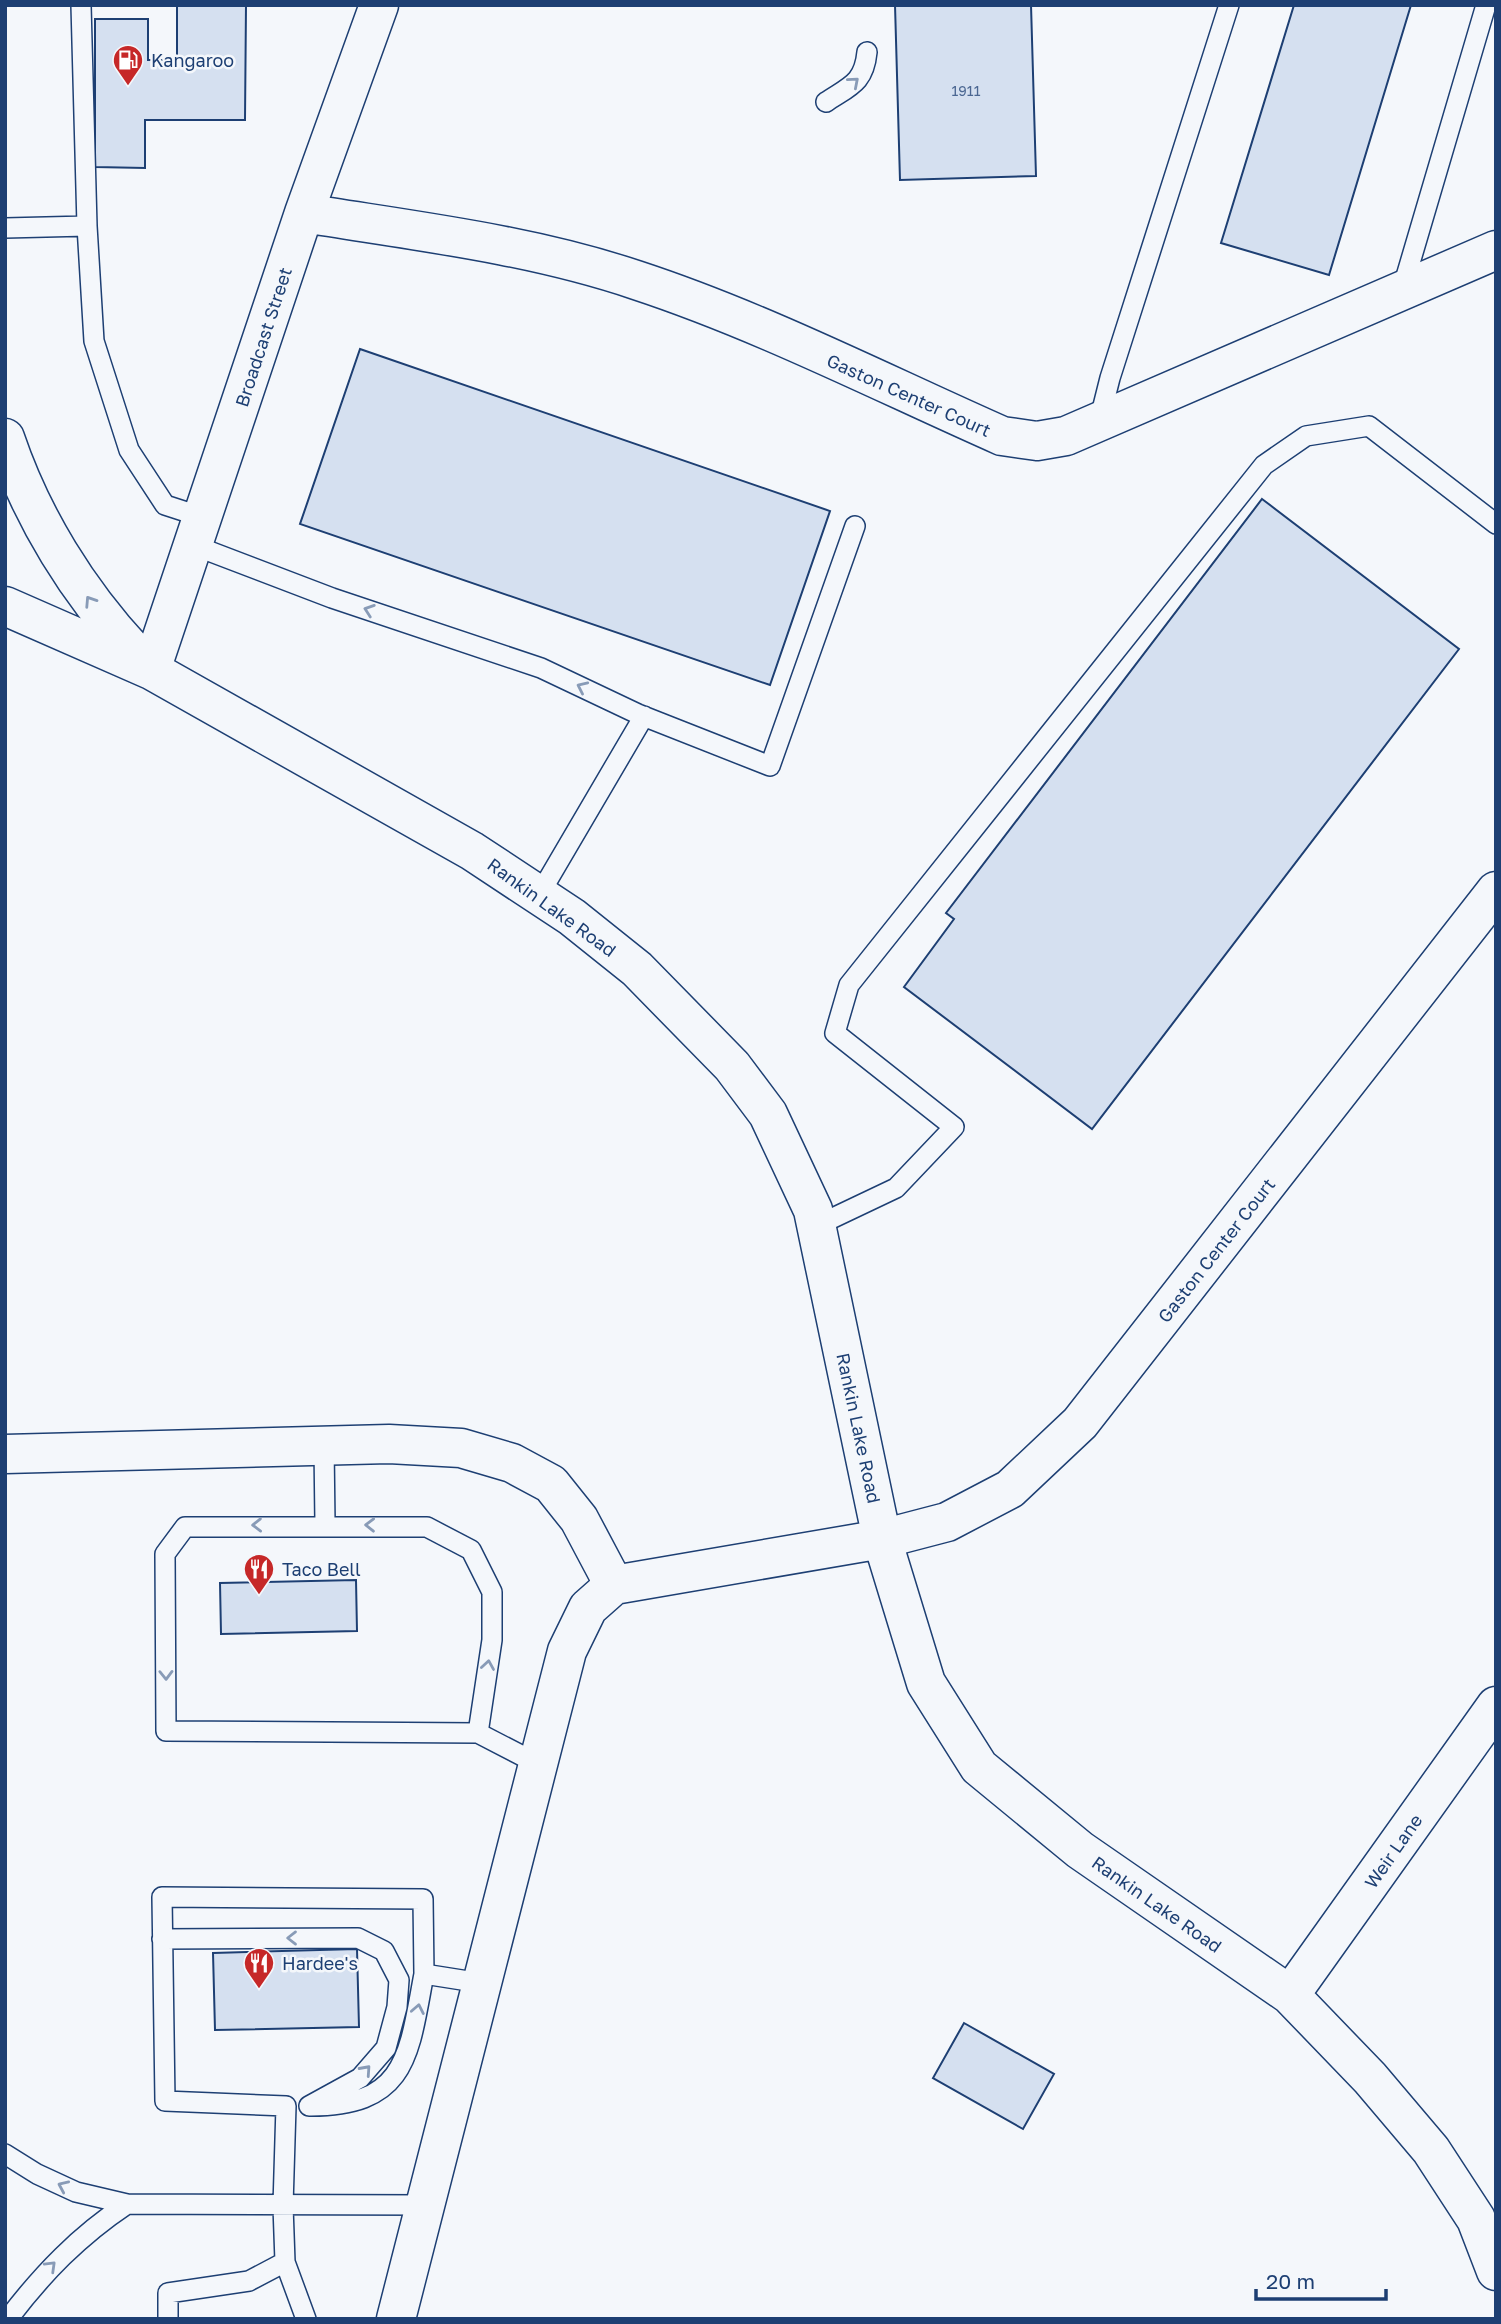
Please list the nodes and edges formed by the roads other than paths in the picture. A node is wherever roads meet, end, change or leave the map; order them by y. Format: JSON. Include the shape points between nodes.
{"nodes":[{"id":1,"x":81,"y":5,"type":"edge"},
{"id":2,"x":379,"y":5,"type":"edge"},
{"id":3,"x":1230,"y":5,"type":"edge"},
{"id":4,"x":1486,"y":5,"type":"edge"},
{"id":5,"x":867,"y":52,"type":"dead end"},
{"id":6,"x":826,"y":102,"type":"dead end"},
{"id":7,"x":304,"y":213,"type":"junction"},
{"id":8,"x":87,"y":226,"type":"junction"},
{"id":9,"x":5,"y":228,"type":"edge"},
{"id":10,"x":1496,"y":250,"type":"edge"},
{"id":11,"x":1402,"y":291,"type":"junction"},
{"id":12,"x":1099,"y":422,"type":"junction"},
{"id":13,"x":5,"y":438,"type":"edge"},
{"id":14,"x":1496,"y":524,"type":"edge"},
{"id":15,"x":855,"y":526,"type":"dead end"},
{"id":16,"x":198,"y":531,"type":"junction"},
{"id":17,"x":5,"y":606,"type":"edge"},
{"id":18,"x":151,"y":670,"type":"junction"},
{"id":19,"x":644,"y":716,"type":"junction"},
{"id":20,"x":1496,"y":891,"type":"edge"},
{"id":21,"x":539,"y":895,"type":"junction"},
{"id":22,"x":816,"y":1226,"type":"junction"},
{"id":23,"x":324,"y":1446,"type":"junction"},
{"id":24,"x":5,"y":1454,"type":"edge"},
{"id":25,"x":325,"y":1524,"type":"junction"},
{"id":26,"x":881,"y":1539,"type":"junction"},
{"id":27,"x":614,"y":1585,"type":"junction"},
{"id":28,"x":1496,"y":1706,"type":"edge"},
{"id":29,"x":478,"y":1733,"type":"junction"},
{"id":30,"x":538,"y":1764,"type":"junction"},
{"id":31,"x":162,"y":1939,"type":"junction"},
{"id":32,"x":424,"y":1975,"type":"junction"},
{"id":33,"x":481,"y":1983,"type":"junction"},
{"id":34,"x":1290,"y":1995,"type":"junction"},
{"id":35,"x":286,"y":2106,"type":"junction"},
{"id":36,"x":309,"y":2106,"type":"junction"},
{"id":37,"x":5,"y":2154,"type":"edge"},
{"id":38,"x":127,"y":2204,"type":"junction"},
{"id":39,"x":425,"y":2204,"type":"junction"},
{"id":40,"x":283,"y":2206,"type":"junction"},
{"id":41,"x":285,"y":2262,"type":"junction"},
{"id":42,"x":1496,"y":2271,"type":"edge"},
{"id":43,"x":306,"y":2316,"type":"edge"},
{"id":44,"x":8,"y":2319,"type":"edge"},
{"id":45,"x":168,"y":2319,"type":"edge"},
{"id":46,"x":396,"y":2319,"type":"edge"}],
"edges":[{"from":1,"to":8,"type":"lane"},
{"from":2,"to":7,"type":"street","name":"Broadcast Street"},
{"from":3,"to":12,"type":"lane"},
{"from":4,"to":11,"type":"lane"},
{"from":6,"to":5,"type":"lane","one_way":true,"via":[[860,79]]},
{"from":7,"to":12,"type":"street","name":"Gaston Center Court","via":[[461,238],[638,280],[1002,436],[1037,441],[1066,436]]},
{"from":7,"to":16,"type":"street","name":"Broadcast Street"},
{"from":8,"to":9,"type":"lane"},
{"from":8,"to":16,"type":"lane","via":[[94,341],[129,450],[165,505]]},
{"from":10,"to":11,"type":"street","name":"Gaston Center Court"},
{"from":11,"to":12,"type":"street","name":"Gaston Center Court"},
{"from":18,"to":13,"type":"street","name":"Rankin Lake Road","one_way":true,"via":[[97,612],[56,550]]},
{"from":14,"to":22,"type":"lane","via":[[1369,426],[1306,436],[1264,465],[849,985],[835,1033],[954,1127],[896,1188]]},
{"from":15,"to":19,"type":"lane","via":[[770,766]]},
{"from":16,"to":18,"type":"street","name":"Broadcast Street"},
{"from":19,"to":16,"type":"lane","one_way":true,"via":[[541,668],[332,598]]},
{"from":17,"to":18,"type":"street","name":"Rankin Lake Road"},
{"from":18,"to":21,"type":"street","name":"Rankin Lake Road","via":[[472,851]]},
{"from":19,"to":21,"type":"lane"},
{"from":20,"to":26,"type":"street","name":"Gaston Center Court","via":[[1080,1423],[1010,1489],[947,1522]]},
{"from":21,"to":22,"type":"street","name":"Rankin Lake Road","via":[[636,969],[732,1066],[768,1114],[813,1210]]},
{"from":22,"to":26,"type":"street","name":"Rankin Lake Road"},
{"from":23,"to":24,"type":"street"},
{"from":23,"to":25,"type":"lane"},
{"from":23,"to":27,"type":"street","via":[[461,1448],[512,1464],[551,1484],[579,1519]]},
{"from":29,"to":25,"type":"lane","one_way":true,"via":[[492,1640],[492,1592],[471,1550],[427,1527]]},
{"from":25,"to":29,"type":"lane","one_way":true,"via":[[185,1527],[165,1554],[166,1731]]},
{"from":26,"to":27,"type":"street","name":"Gaston Center Court"},
{"from":26,"to":34,"type":"street","name":"Rankin Lake Road","via":[[926,1683],[978,1767],[1080,1850]]},
{"from":27,"to":30,"type":"street","via":[[588,1608],[567,1651]]},
{"from":28,"to":34,"type":"street","name":"Weir Lane"},
{"from":29,"to":30,"type":"lane"},
{"from":30,"to":33,"type":"street"},
{"from":31,"to":32,"type":"lane","via":[[162,1897],[423,1899]]},
{"from":31,"to":35,"type":"lane","via":[[165,2101]]},
{"from":36,"to":31,"type":"lane","one_way":true,"via":[[360,2078],[386,2048],[399,1980],[384,1951],[358,1938]]},
{"from":32,"to":33,"type":"lane"},
{"from":36,"to":32,"type":"lane","one_way":true,"via":[[340,2106],[386,2088],[410,2052]]},
{"from":33,"to":39,"type":"street"},
{"from":34,"to":42,"type":"street","name":"Rankin Lake Road","via":[[1431,2150],[1476,2219]]},
{"from":35,"to":36,"type":"lane"},
{"from":35,"to":40,"type":"lane"},
{"from":38,"to":37,"type":"lane","one_way":true,"via":[[76,2192]]},
{"from":38,"to":40,"type":"lane"},
{"from":44,"to":38,"type":"lane","one_way":true,"via":[[44,2272],[92,2227]]},
{"from":39,"to":40,"type":"lane"},
{"from":39,"to":46,"type":"street"},
{"from":40,"to":41,"type":"lane"},
{"from":41,"to":43,"type":"lane"},
{"from":41,"to":45,"type":"lane","via":[[249,2281],[168,2293]]}]}
